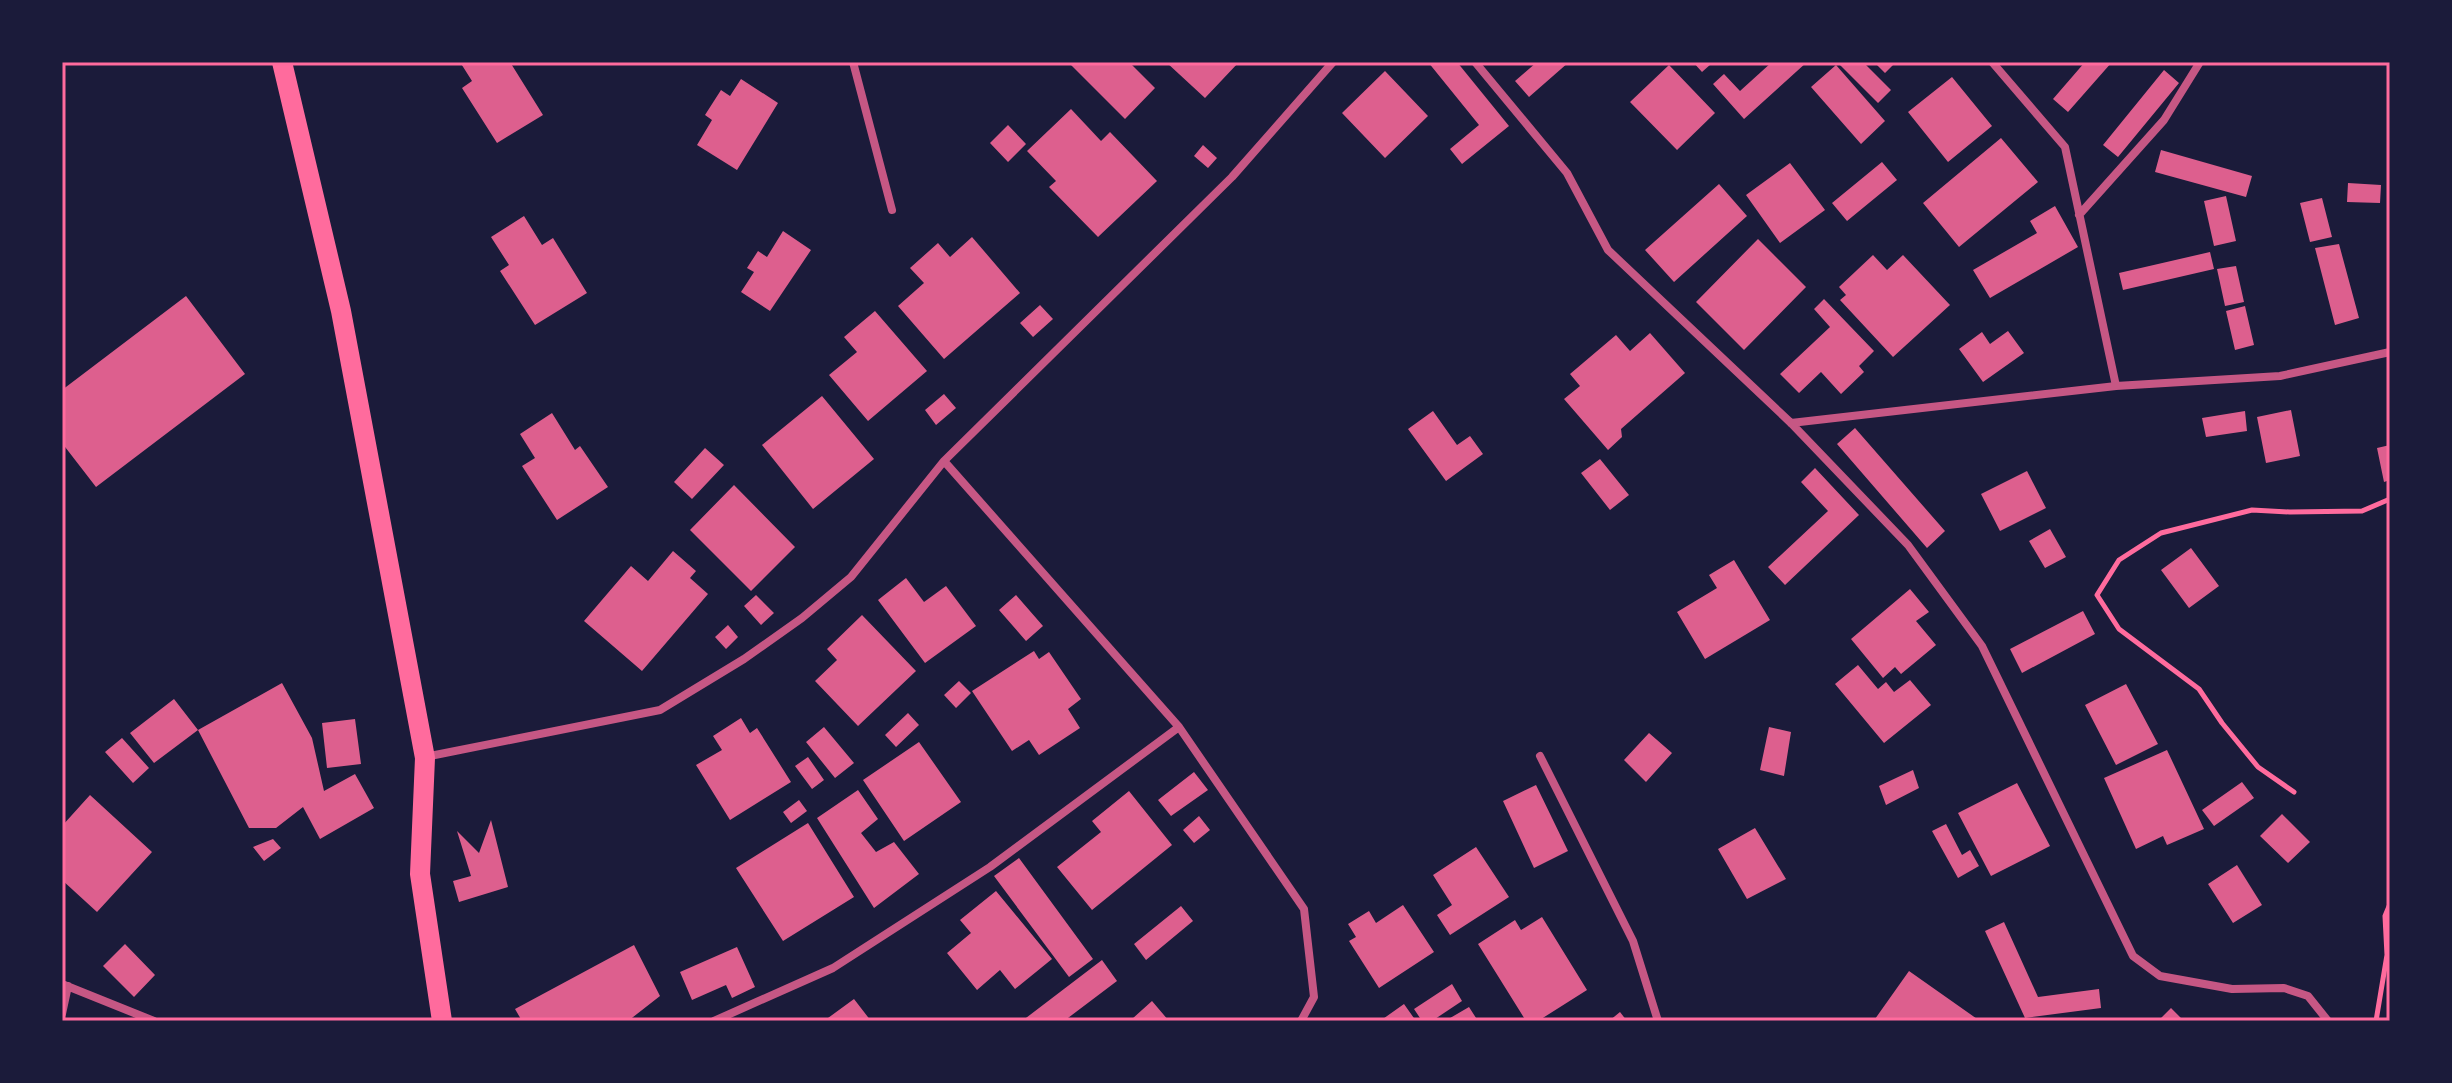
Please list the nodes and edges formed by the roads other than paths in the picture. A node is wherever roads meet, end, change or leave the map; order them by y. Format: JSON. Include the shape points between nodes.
{"nodes":[{"id":1,"x":282,"y":62,"type":"edge"},
{"id":2,"x":853,"y":62,"type":"edge"},
{"id":3,"x":1333,"y":62,"type":"edge"},
{"id":4,"x":1475,"y":62,"type":"edge"},
{"id":5,"x":1992,"y":62,"type":"edge"},
{"id":6,"x":2200,"y":62,"type":"edge"},
{"id":7,"x":892,"y":210,"type":"dead end"},
{"id":8,"x":2079,"y":215,"type":"junction"},
{"id":9,"x":2390,"y":352,"type":"edge"},
{"id":10,"x":2116,"y":386,"type":"junction"},
{"id":11,"x":1791,"y":423,"type":"junction"},
{"id":12,"x":944,"y":461,"type":"junction"},
{"id":13,"x":1179,"y":727,"type":"junction"},
{"id":14,"x":1540,"y":756,"type":"dead end"},
{"id":15,"x":425,"y":758,"type":"junction"},
{"id":16,"x":65,"y":985,"type":"edge"},
{"id":17,"x":62,"y":1014,"type":"edge"},
{"id":18,"x":154,"y":1021,"type":"edge"},
{"id":19,"x":442,"y":1021,"type":"edge"},
{"id":20,"x":714,"y":1021,"type":"edge"},
{"id":21,"x":1301,"y":1021,"type":"edge"},
{"id":22,"x":1658,"y":1021,"type":"edge"},
{"id":23,"x":2328,"y":1021,"type":"edge"}],
"edges":[{"from":1,"to":15,"type":"main road","via":[[341,311]]},
{"from":2,"to":7,"type":"street"},
{"from":3,"to":12,"type":"street","via":[[1232,177]]},
{"from":4,"to":11,"type":"street","via":[[1567,173],[1608,250]]},
{"from":5,"to":8,"type":"street","via":[[2065,147]]},
{"from":6,"to":8,"type":"street","via":[[2164,120]]},
{"from":8,"to":10,"type":"street"},
{"from":9,"to":10,"type":"street","via":[[2280,376]]},
{"from":10,"to":11,"type":"street"},
{"from":11,"to":23,"type":"street","via":[[1908,545],[1982,646],[2133,956],[2160,976],[2232,989],[2284,988],[2308,996]]},
{"from":12,"to":13,"type":"street"},
{"from":12,"to":15,"type":"street","via":[[851,577],[744,659],[660,710]]},
{"from":13,"to":20,"type":"street","via":[[990,867],[833,968]]},
{"from":13,"to":21,"type":"street","via":[[1304,909],[1314,997]]},
{"from":14,"to":22,"type":"street","via":[[1633,941]]},
{"from":15,"to":19,"type":"main road","via":[[420,874]]},
{"from":16,"to":17,"type":"street"},
{"from":16,"to":18,"type":"street"}]}
